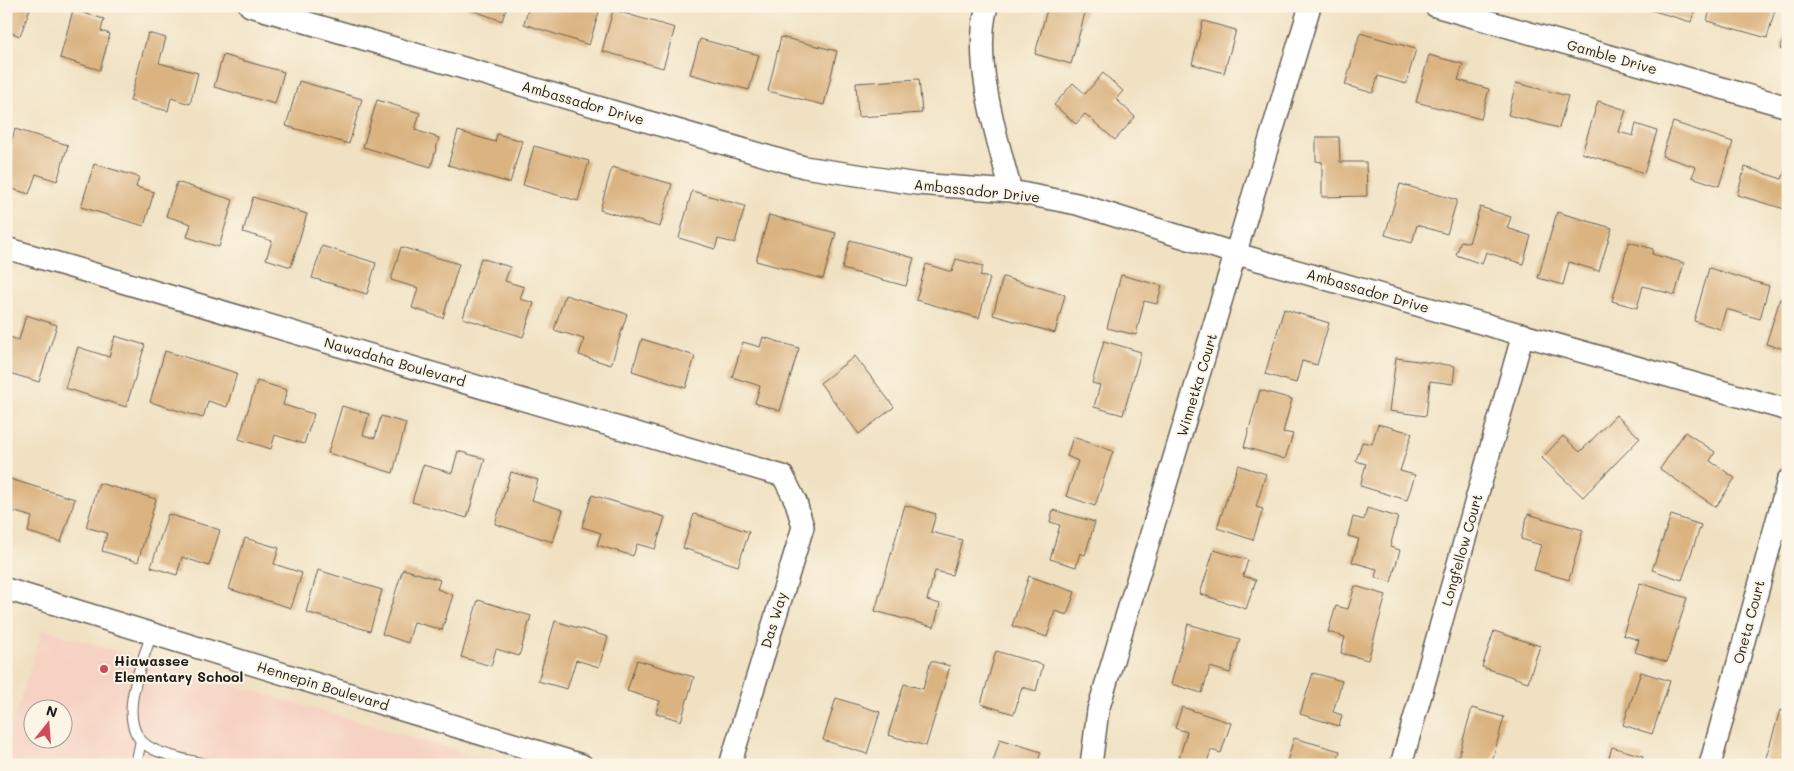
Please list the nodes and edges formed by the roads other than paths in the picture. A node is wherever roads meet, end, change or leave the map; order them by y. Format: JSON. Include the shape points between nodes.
{"nodes":[{"id":1,"x":250,"y":6,"type":"edge"},
{"id":2,"x":987,"y":6,"type":"edge"},
{"id":3,"x":1310,"y":6,"type":"edge"},
{"id":4,"x":1436,"y":6,"type":"edge"},
{"id":5,"x":1788,"y":107,"type":"edge"},
{"id":6,"x":1011,"y":191,"type":"junction"},
{"id":7,"x":6,"y":248,"type":"edge"},
{"id":8,"x":1236,"y":254,"type":"junction"},
{"id":9,"x":1523,"y":334,"type":"junction"},
{"id":10,"x":1788,"y":410,"type":"edge"},
{"id":11,"x":783,"y":476,"type":"joint"},
{"id":12,"x":1788,"y":480,"type":"edge"},
{"id":13,"x":6,"y":589,"type":"edge"},
{"id":14,"x":152,"y":633,"type":"junction"},
{"id":15,"x":141,"y":740,"type":"junction"},
{"id":16,"x":136,"y":765,"type":"edge"},
{"id":17,"x":207,"y":765,"type":"edge"},
{"id":18,"x":582,"y":765,"type":"edge"},
{"id":19,"x":730,"y":765,"type":"edge"},
{"id":20,"x":1091,"y":765,"type":"edge"},
{"id":21,"x":1401,"y":765,"type":"edge"},
{"id":22,"x":1710,"y":765,"type":"edge"}],
"edges":[{"from":1,"to":6,"type":"street","name":"Ambassador Drive","via":[[804,167],[918,184]]},
{"from":2,"to":6,"type":"street","via":[[982,25],[986,86]]},
{"from":3,"to":8,"type":"street","name":"Winnetka Court"},
{"from":4,"to":5,"type":"street","name":"Gamble Drive"},
{"from":6,"to":8,"type":"street","name":"Ambassador Drive","via":[[1077,204]]},
{"from":7,"to":11,"type":"street","name":"Nawadaha Boulevard"},
{"from":8,"to":9,"type":"street","name":"Ambassador Drive"},
{"from":8,"to":20,"type":"street","name":"Winnetka Court","via":[[1098,710]]},
{"from":9,"to":10,"type":"street","name":"Ambassador Drive"},
{"from":9,"to":21,"type":"street","name":"Longfellow Court"},
{"from":11,"to":19,"type":"street","name":"Das Way","via":[[796,502],[803,527]]},
{"from":12,"to":22,"type":"street","name":"Oneta Court"},
{"from":13,"to":14,"type":"street","name":"Hennepin Boulevard"},
{"from":14,"to":15,"type":"lane","via":[[132,703],[132,721]]},
{"from":14,"to":18,"type":"street","name":"Hennepin Boulevard"},
{"from":15,"to":16,"type":"lane"},
{"from":15,"to":17,"type":"lane","via":[[151,748]]}]}
